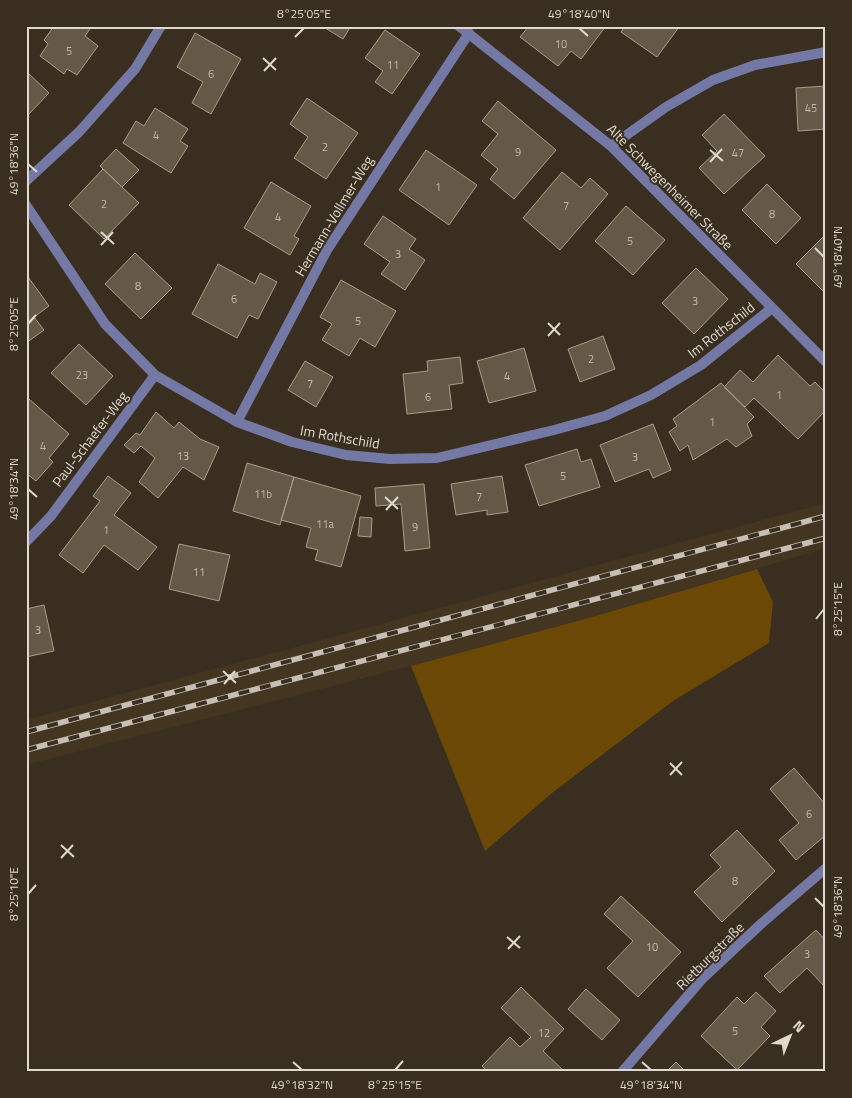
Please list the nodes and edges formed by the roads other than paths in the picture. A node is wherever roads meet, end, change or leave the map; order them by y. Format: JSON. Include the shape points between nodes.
{"nodes":[{"id":1,"x":161,"y":26,"type":"edge"},
{"id":2,"x":459,"y":26,"type":"edge"},
{"id":3,"x":469,"y":33,"type":"junction"},
{"id":4,"x":826,"y":52,"type":"edge"},
{"id":5,"x":611,"y":146,"type":"junction"},
{"id":6,"x":26,"y":181,"type":"edge"},
{"id":7,"x":26,"y":205,"type":"edge"},
{"id":8,"x":772,"y":308,"type":"junction"},
{"id":9,"x":826,"y":362,"type":"edge"},
{"id":10,"x":155,"y":375,"type":"junction"},
{"id":11,"x":237,"y":422,"type":"junction"},
{"id":12,"x":26,"y":542,"type":"edge"},
{"id":13,"x":825,"y":870,"type":"edge"},
{"id":14,"x":622,"y":1072,"type":"edge"}],
"edges":[{"from":1,"to":6,"type":"street","via":[[135,69],[79,132]]},
{"from":2,"to":3,"type":"street","name":"Alte Schwegenheimer Straße"},
{"from":3,"to":5,"type":"street","name":"Alte Schwegenheimer Straße"},
{"from":3,"to":11,"type":"street","name":"Hermann-Vollmer-Weg","via":[[327,250]]},
{"from":4,"to":5,"type":"street","via":[[754,65],[712,80],[666,107]]},
{"from":5,"to":8,"type":"street","name":"Alte Schwegenheimer Straße"},
{"from":7,"to":10,"type":"street","name":"Im Rothschild","via":[[105,324]]},
{"from":8,"to":9,"type":"street","name":"Alte Schwegenheimer Straße"},
{"from":8,"to":11,"type":"street","name":"Im Rothschild","via":[[701,365],[651,395],[612,412],[554,430],[437,458],[390,459],[346,455],[292,442]]},
{"from":10,"to":11,"type":"street","name":"Im Rothschild"},
{"from":10,"to":12,"type":"street","name":"Paul-Schaefer-Weg","via":[[51,516]]},
{"from":13,"to":14,"type":"street","name":"Rietburgstraße","via":[[703,978]]}]}
